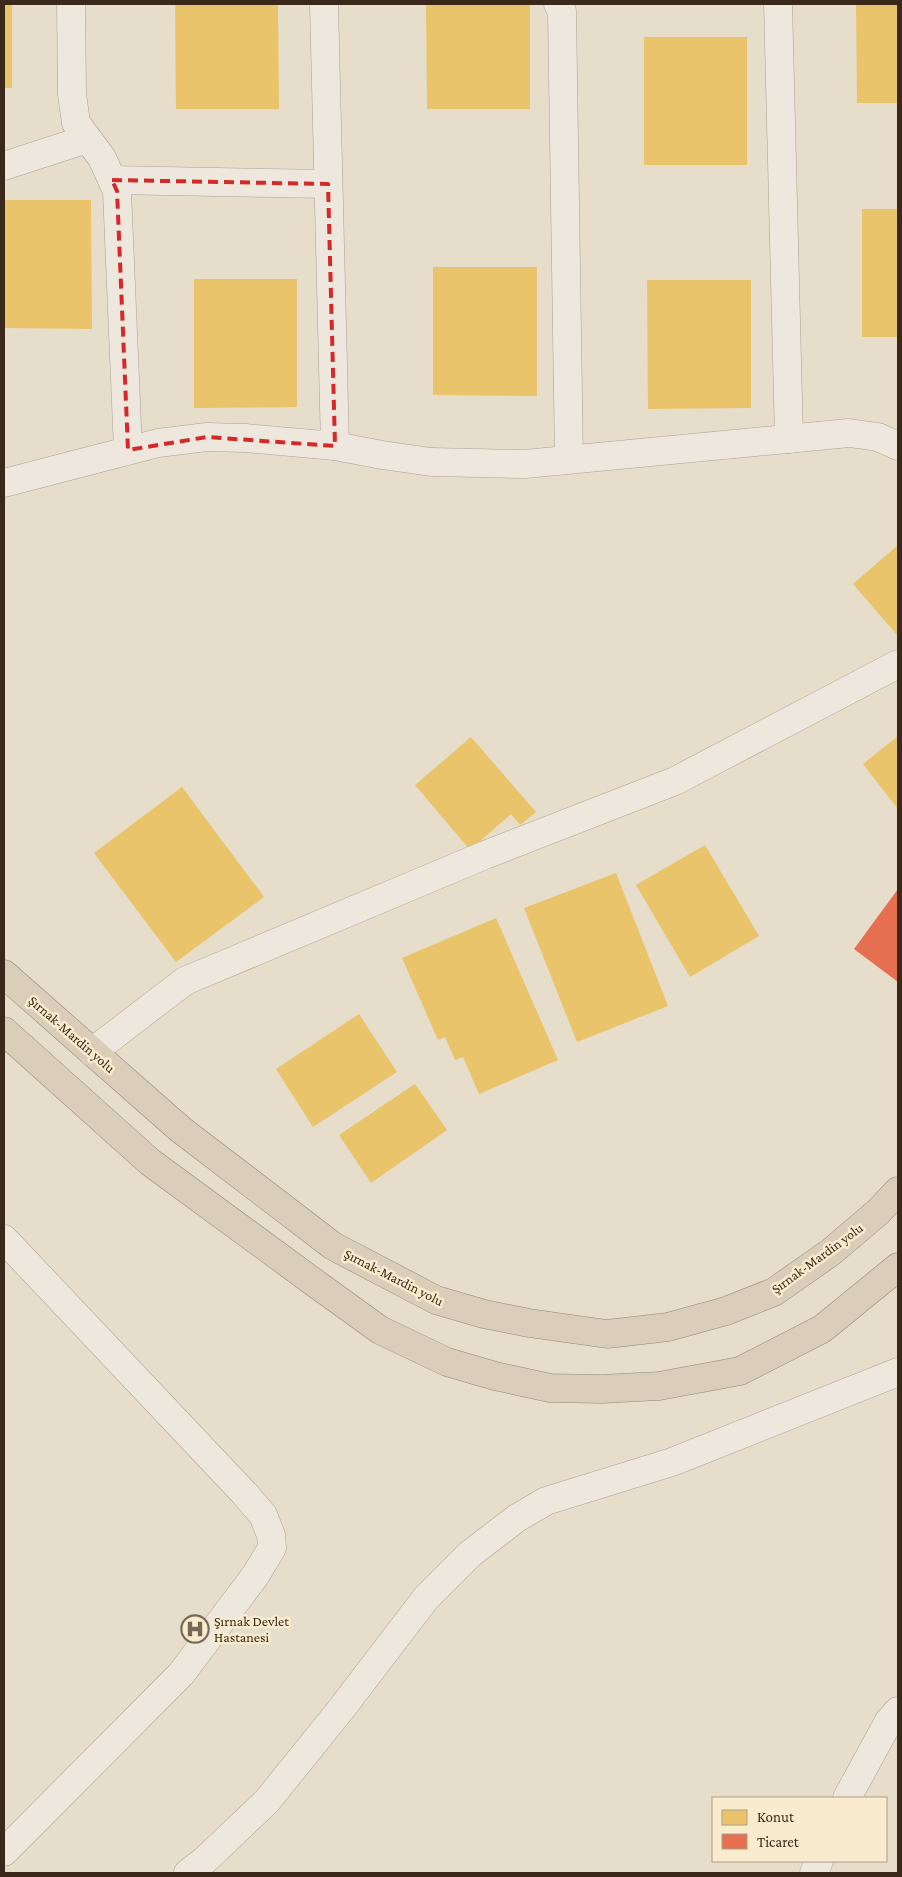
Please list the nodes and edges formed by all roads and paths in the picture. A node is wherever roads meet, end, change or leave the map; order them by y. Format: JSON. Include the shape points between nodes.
{"nodes":[{"id":1,"x":71,"y":4,"type":"edge"},
{"id":2,"x":324,"y":4,"type":"edge"},
{"id":3,"x":558,"y":4,"type":"edge"},
{"id":4,"x":778,"y":4,"type":"edge"},
{"id":5,"x":87,"y":139,"type":"junction"},
{"id":6,"x":4,"y":166,"type":"edge"},
{"id":7,"x":112,"y":180,"type":"junction"},
{"id":8,"x":328,"y":184,"type":"junction"},
{"id":9,"x":789,"y":439,"type":"junction"},
{"id":10,"x":335,"y":446,"type":"junction"},
{"id":11,"x":898,"y":446,"type":"edge"},
{"id":12,"x":128,"y":450,"type":"junction"},
{"id":13,"x":569,"y":459,"type":"junction"},
{"id":14,"x":4,"y":483,"type":"edge"},
{"id":15,"x":898,"y":664,"type":"edge"},
{"id":16,"x":4,"y":974,"type":"edge"},
{"id":17,"x":4,"y":1031,"type":"edge"},
{"id":18,"x":92,"y":1052,"type":"junction"},
{"id":19,"x":898,"y":1191,"type":"edge"},
{"id":20,"x":4,"y":1239,"type":"edge"},
{"id":21,"x":898,"y":1267,"type":"edge"},
{"id":22,"x":898,"y":1372,"type":"edge"},
{"id":23,"x":898,"y":1711,"type":"edge"},
{"id":24,"x":849,"y":1797,"type":"edge"},
{"id":25,"x":4,"y":1852,"type":"edge"},
{"id":26,"x":188,"y":1873,"type":"edge"}],
"edges":[{"from":1,"to":5,"type":"street","via":[[72,94],[76,122]]},
{"from":2,"to":8,"type":"street"},
{"from":3,"to":13,"type":"street","via":[[562,11]]},
{"from":4,"to":9,"type":"street"},
{"from":5,"to":6,"type":"street"},
{"from":5,"to":7,"type":"street","via":[[102,158]]},
{"from":7,"to":8,"type":"street"},
{"from":7,"to":12,"type":"street","via":[[117,191]]},
{"from":8,"to":10,"type":"street"},
{"from":9,"to":11,"type":"street","via":[[849,433],[878,437]]},
{"from":9,"to":13,"type":"street"},
{"from":10,"to":12,"type":"street","via":[[207,437]]},
{"from":10,"to":13,"type":"street","via":[[431,462],[525,464]]},
{"from":12,"to":14,"type":"street"},
{"from":15,"to":18,"type":"street","via":[[675,781],[485,855],[185,981]]},
{"from":16,"to":18,"type":"highway","name":"Şırnak-Mardin yolu"},
{"from":17,"to":21,"type":"highway","via":[[150,1162],[380,1330],[447,1362],[495,1376],[550,1388],[601,1389],[659,1386],[740,1371],[822,1329]]},
{"from":18,"to":19,"type":"highway","name":"Şırnak-Mardin yolu","via":[[180,1129],[333,1246],[436,1300],[529,1323],[607,1334],[668,1327],[726,1310],[774,1292],[831,1252]]},
{"from":20,"to":25,"type":"street","via":[[244,1493],[263,1515],[272,1548],[255,1576],[181,1674]]},
{"from":22,"to":26,"type":"street","via":[[672,1462],[546,1501],[517,1518],[470,1554],[426,1598],[267,1801]]},
{"from":23,"to":24,"type":"street","via":[[889,1721]]}]}
